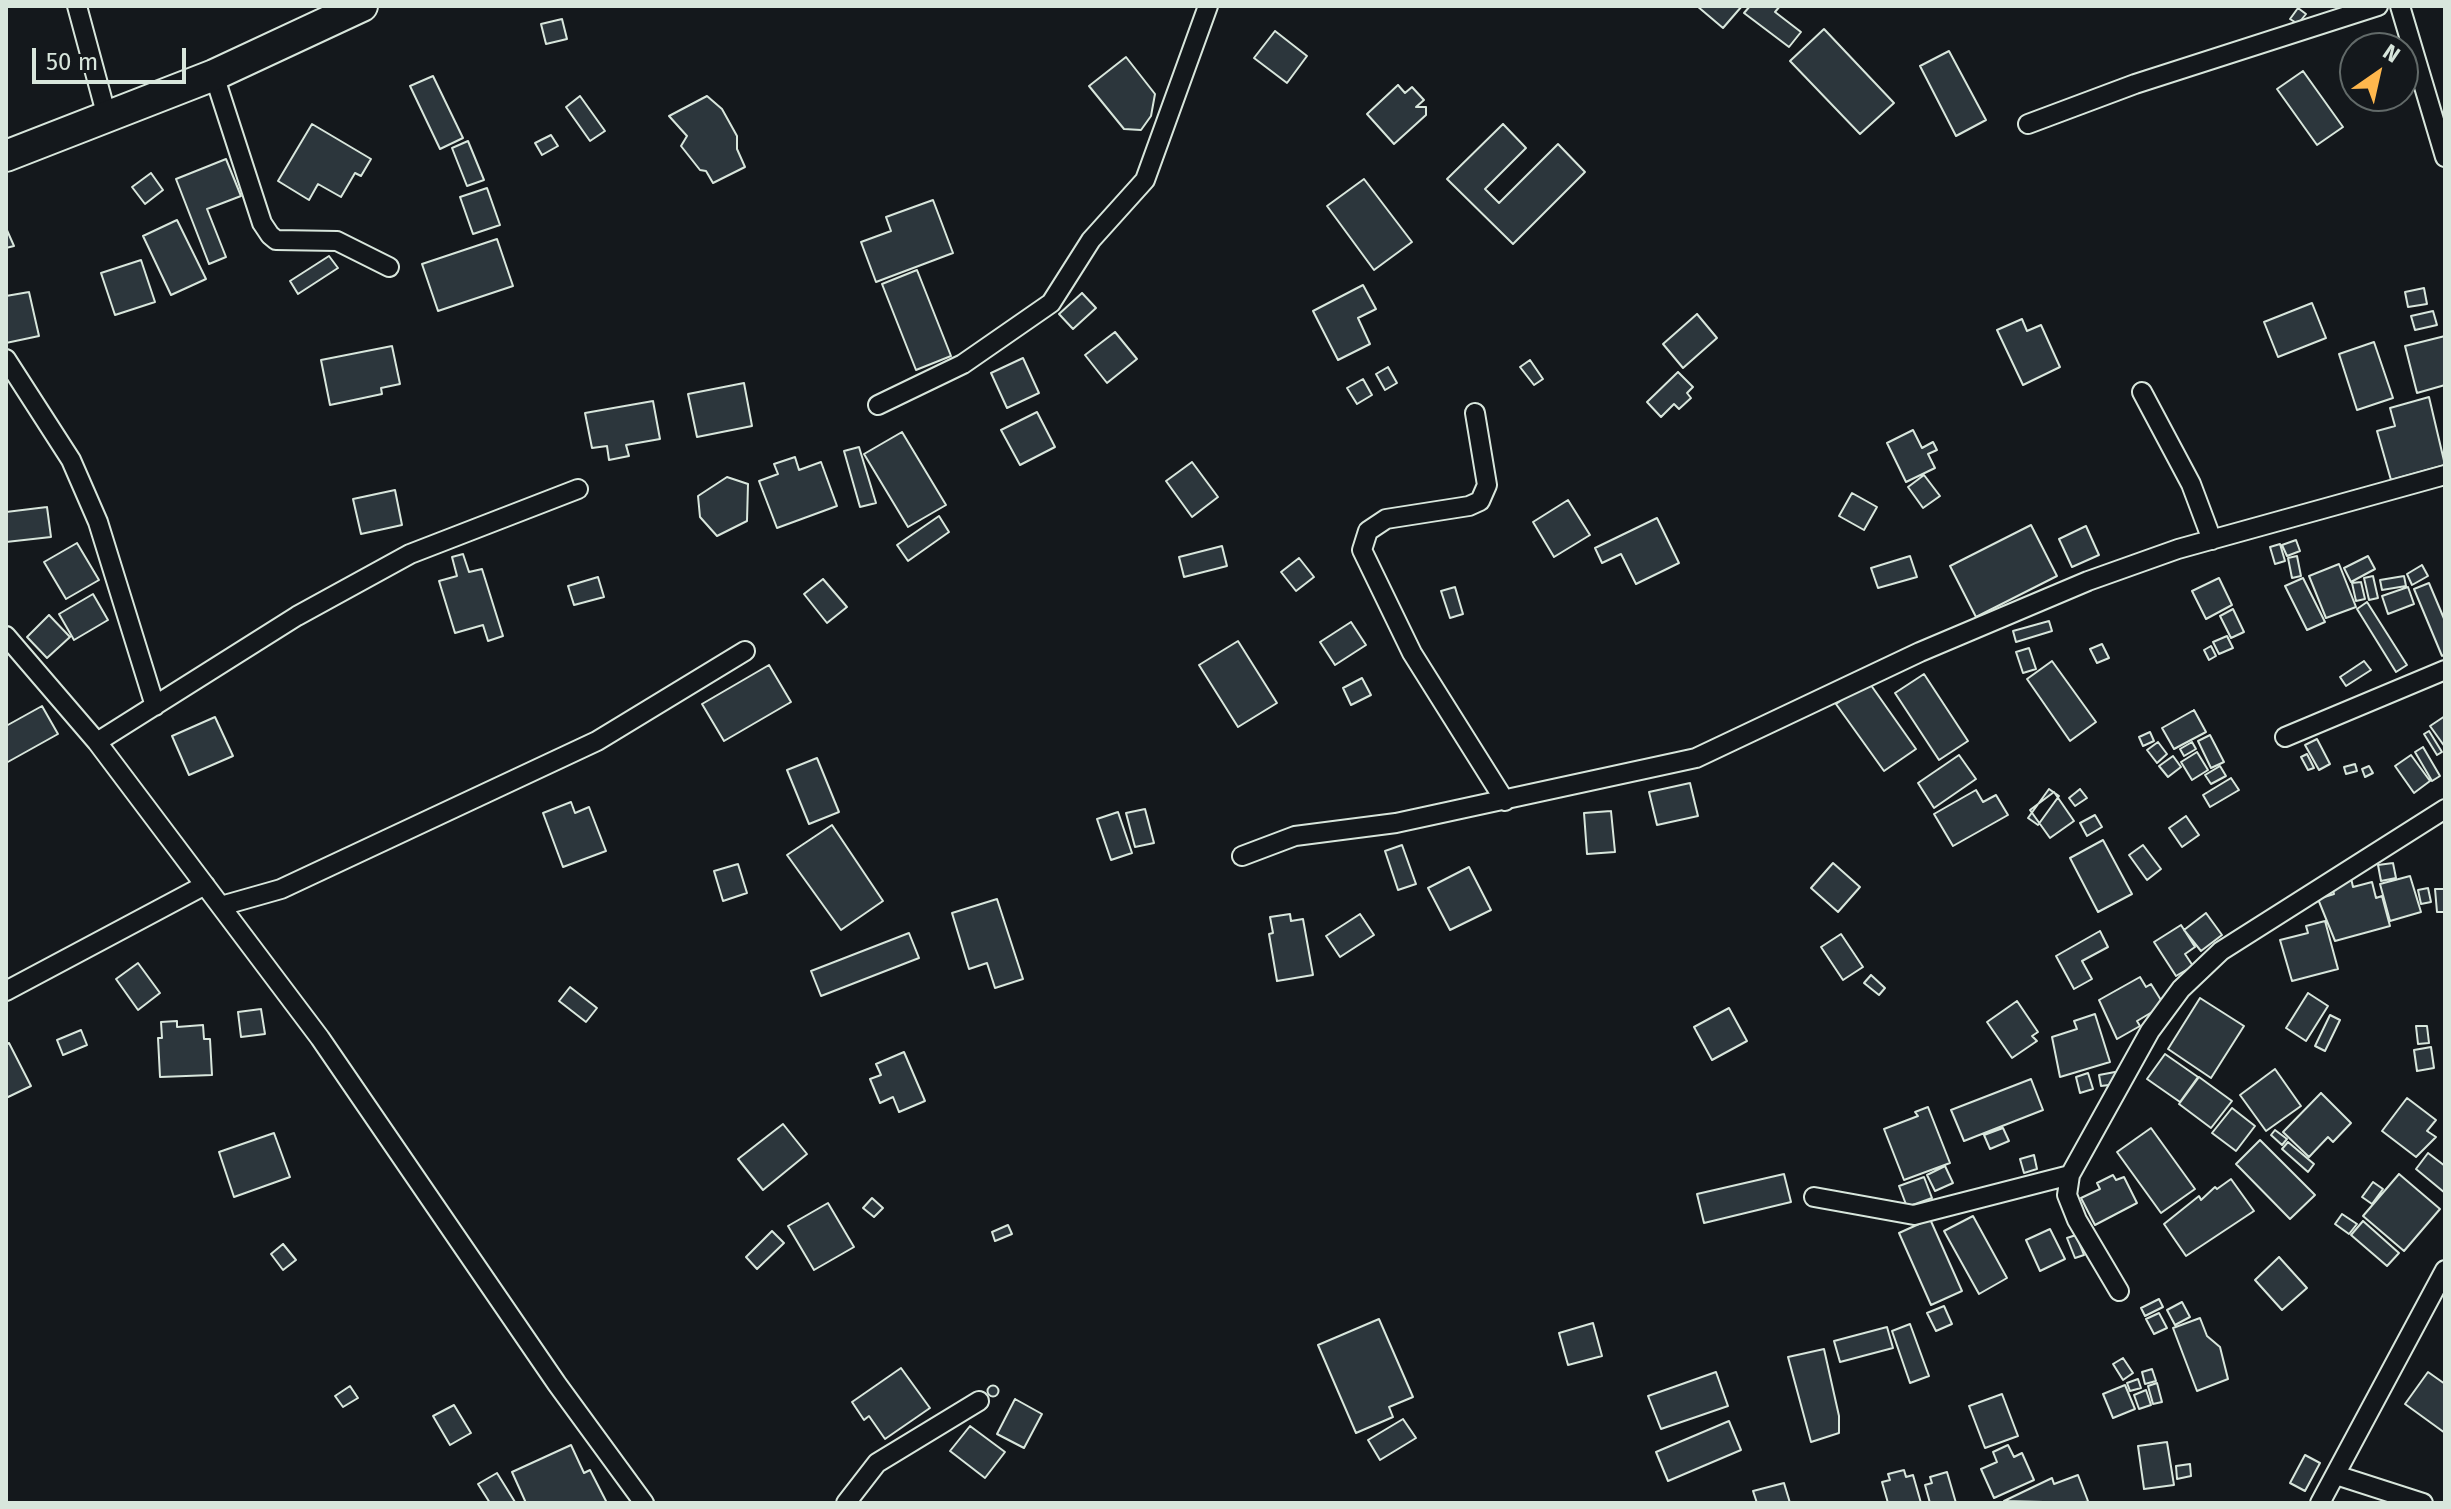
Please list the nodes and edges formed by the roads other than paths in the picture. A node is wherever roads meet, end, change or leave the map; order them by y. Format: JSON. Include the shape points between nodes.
{"nodes":[{"id":1,"x":77,"y":6,"type":"edge"},
{"id":2,"x":362,"y":6,"type":"edge"},
{"id":3,"x":1208,"y":6,"type":"edge"},
{"id":4,"x":2378,"y":6,"type":"edge"},
{"id":5,"x":2400,"y":6,"type":"edge"},
{"id":6,"x":214,"y":75,"type":"junction"},
{"id":7,"x":107,"y":117,"type":"junction"},
{"id":8,"x":2028,"y":124,"type":"dead end"},
{"id":9,"x":6,"y":156,"type":"edge"},
{"id":10,"x":2445,"y":157,"type":"edge"},
{"id":11,"x":389,"y":267,"type":"dead end"},
{"id":12,"x":6,"y":359,"type":"edge"},
{"id":13,"x":2142,"y":392,"type":"dead end"},
{"id":14,"x":878,"y":405,"type":"dead end"},
{"id":15,"x":1475,"y":413,"type":"dead end"},
{"id":16,"x":2445,"y":475,"type":"edge"},
{"id":17,"x":578,"y":489,"type":"dead end"},
{"id":18,"x":2212,"y":540,"type":"junction"},
{"id":19,"x":6,"y":636,"type":"edge"},
{"id":20,"x":745,"y":651,"type":"dead end"},
{"id":21,"x":2445,"y":670,"type":"edge"},
{"id":22,"x":155,"y":706,"type":"junction"},
{"id":23,"x":2285,"y":737,"type":"dead end"},
{"id":24,"x":97,"y":742,"type":"junction"},
{"id":25,"x":1505,"y":801,"type":"junction"},
{"id":26,"x":2445,"y":809,"type":"edge"},
{"id":27,"x":1242,"y":856,"type":"dead end"},
{"id":28,"x":205,"y":885,"type":"junction"},
{"id":29,"x":221,"y":906,"type":"junction"},
{"id":30,"x":6,"y":991,"type":"edge"},
{"id":31,"x":2070,"y":1175,"type":"junction"},
{"id":32,"x":1814,"y":1197,"type":"dead end"},
{"id":33,"x":2445,"y":1270,"type":"edge"},
{"id":34,"x":2119,"y":1291,"type":"dead end"},
{"id":35,"x":979,"y":1401,"type":"dead end"},
{"id":36,"x":2336,"y":1475,"type":"junction"},
{"id":37,"x":644,"y":1503,"type":"edge"},
{"id":38,"x":846,"y":1503,"type":"edge"},
{"id":39,"x":2320,"y":1503,"type":"edge"},
{"id":40,"x":2423,"y":1503,"type":"edge"}],
"edges":[{"from":1,"to":7,"type":"street"},
{"from":2,"to":6,"type":"main road"},
{"from":3,"to":14,"type":"street","via":[[1145,180],[1091,240],[1051,303],[963,364]]},
{"from":4,"to":8,"type":"street"},
{"from":5,"to":10,"type":"street"},
{"from":6,"to":7,"type":"main road"},
{"from":6,"to":11,"type":"street","via":[[270,235],[276,240],[337,241]]},
{"from":7,"to":9,"type":"main road"},
{"from":12,"to":22,"type":"street","via":[[71,460],[98,522]]},
{"from":13,"to":18,"type":"street","via":[[2191,484]]},
{"from":15,"to":25,"type":"street","via":[[1487,485],[1480,501],[1386,519],[1368,531],[1362,550],[1406,642]]},
{"from":16,"to":18,"type":"street"},
{"from":17,"to":22,"type":"street","via":[[410,554],[297,616]]},
{"from":18,"to":25,"type":"street","via":[[2074,587],[1920,652],[1696,758]]},
{"from":19,"to":24,"type":"street"},
{"from":20,"to":29,"type":"street","via":[[597,741],[281,889]]},
{"from":21,"to":23,"type":"street"},
{"from":22,"to":24,"type":"street"},
{"from":24,"to":28,"type":"street"},
{"from":25,"to":27,"type":"street","via":[[1295,836]]},
{"from":26,"to":31,"type":"street","via":[[2221,951],[2181,989],[2150,1031]]},
{"from":28,"to":29,"type":"street"},
{"from":28,"to":30,"type":"street"},
{"from":29,"to":37,"type":"street","via":[[320,1038]]},
{"from":31,"to":32,"type":"street","via":[[1914,1215]]},
{"from":31,"to":34,"type":"street","via":[[2067,1195],[2077,1220]]},
{"from":33,"to":36,"type":"street"},
{"from":35,"to":38,"type":"street","via":[[877,1463]]},
{"from":36,"to":39,"type":"street"},
{"from":36,"to":40,"type":"street"}]}
